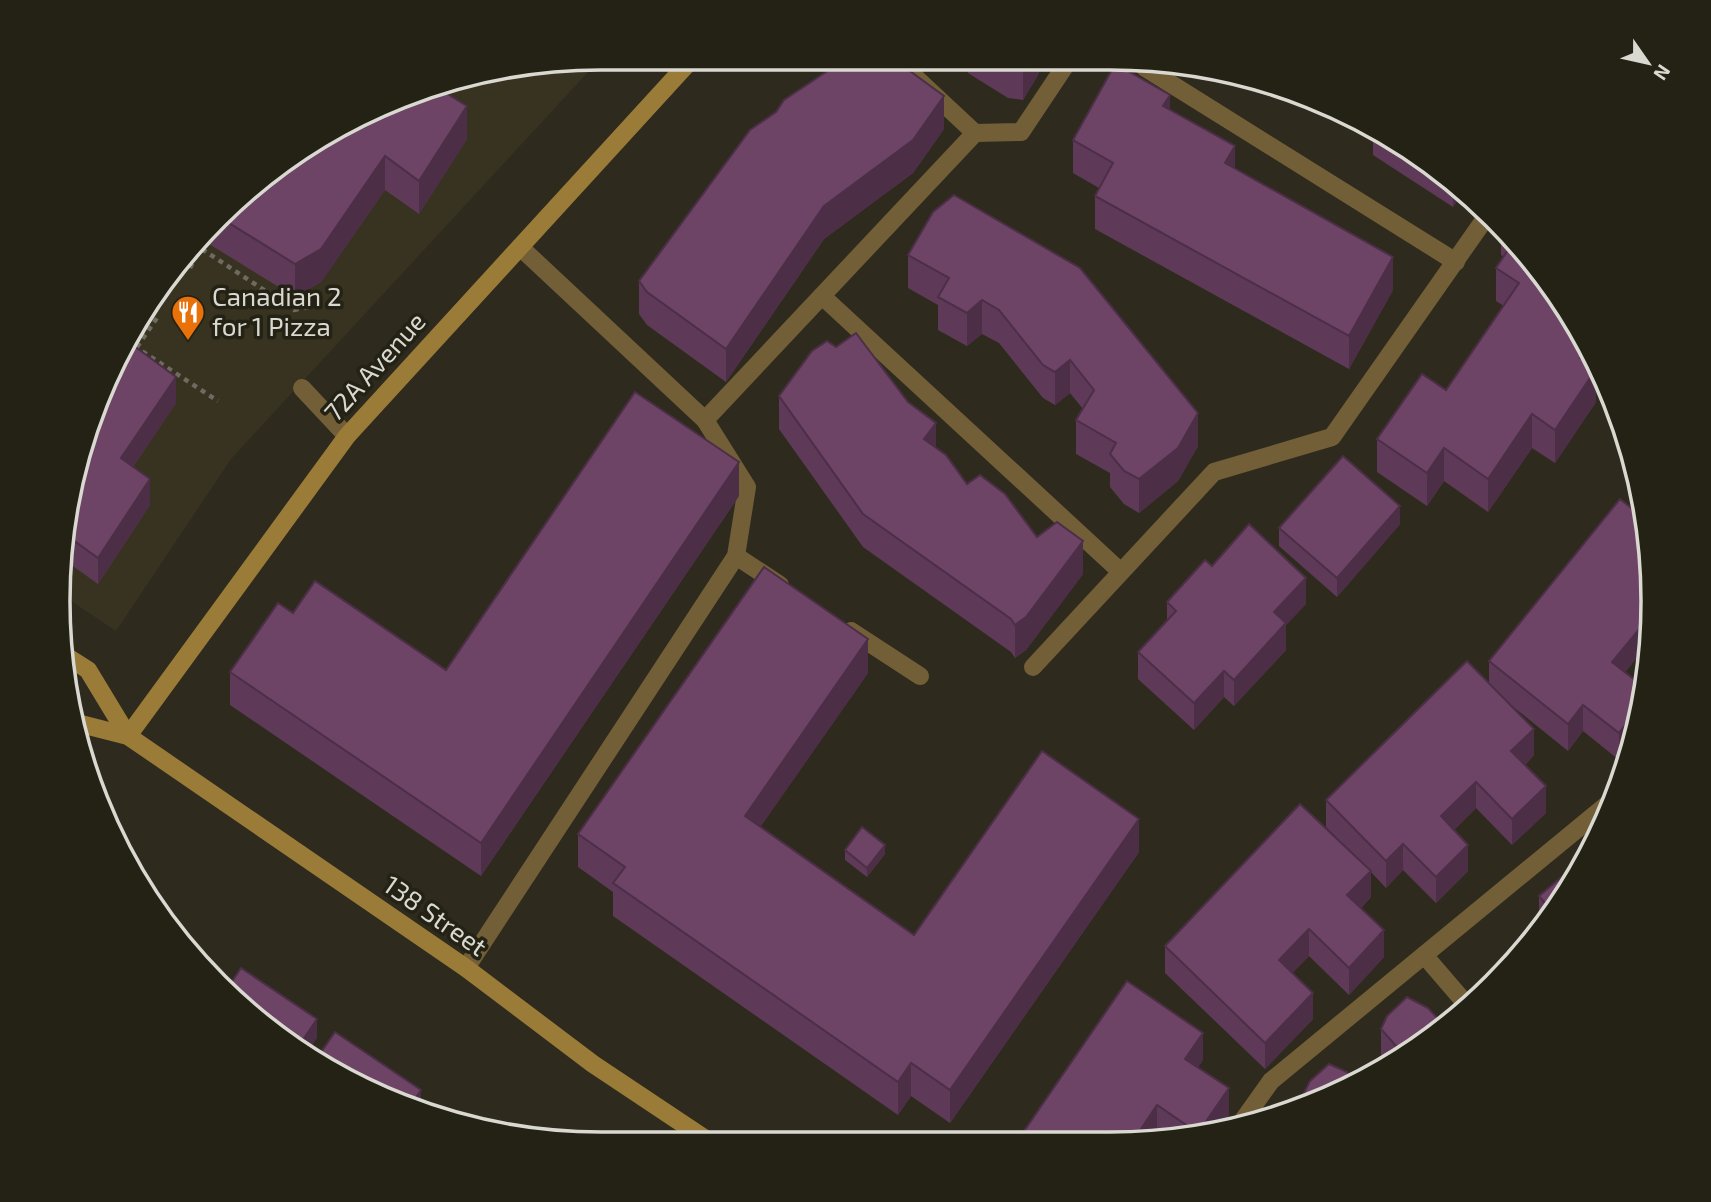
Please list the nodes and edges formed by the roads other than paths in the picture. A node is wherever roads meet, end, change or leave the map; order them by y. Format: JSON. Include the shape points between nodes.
{"nodes":[{"id":1,"x":682,"y":70,"type":"edge"},
{"id":2,"x":908,"y":70,"type":"edge"},
{"id":3,"x":1062,"y":70,"type":"edge"},
{"id":4,"x":1152,"y":72,"type":"edge"},
{"id":5,"x":975,"y":133,"type":"junction"},
{"id":6,"x":1482,"y":223,"type":"edge"},
{"id":7,"x":520,"y":247,"type":"junction"},
{"id":8,"x":1456,"y":262,"type":"junction"},
{"id":9,"x":822,"y":296,"type":"junction"},
{"id":10,"x":302,"y":388,"type":"dead end"},
{"id":11,"x":705,"y":420,"type":"junction"},
{"id":12,"x":347,"y":436,"type":"junction"},
{"id":13,"x":736,"y":556,"type":"junction"},
{"id":14,"x":1121,"y":572,"type":"junction"},
{"id":15,"x":794,"y":594,"type":"edge"},
{"id":16,"x":840,"y":624,"type":"edge"},
{"id":17,"x":74,"y":661,"type":"edge"},
{"id":18,"x":1033,"y":667,"type":"dead end"},
{"id":19,"x":920,"y":676,"type":"dead end"},
{"id":20,"x":85,"y":725,"type":"edge"},
{"id":21,"x":128,"y":736,"type":"junction"},
{"id":22,"x":1597,"y":813,"type":"edge"},
{"id":23,"x":1424,"y":955,"type":"junction"},
{"id":24,"x":466,"y":968,"type":"junction"},
{"id":25,"x":1461,"y":999,"type":"edge"},
{"id":26,"x":1248,"y":1114,"type":"edge"},
{"id":27,"x":695,"y":1132,"type":"edge"}],
"edges":[{"from":1,"to":7,"type":"street","name":"72A Avenue"},
{"from":2,"to":5,"type":"lane"},
{"from":3,"to":5,"type":"lane","via":[[1021,132]]},
{"from":4,"to":8,"type":"lane"},
{"from":5,"to":9,"type":"lane"},
{"from":6,"to":8,"type":"lane"},
{"from":7,"to":11,"type":"lane"},
{"from":7,"to":12,"type":"street","name":"72A Avenue"},
{"from":8,"to":14,"type":"lane","via":[[1332,437],[1214,472]]},
{"from":9,"to":11,"type":"lane"},
{"from":9,"to":14,"type":"lane"},
{"from":10,"to":12,"type":"lane"},
{"from":11,"to":13,"type":"lane","via":[[747,487]]},
{"from":12,"to":21,"type":"street","name":"72A Avenue"},
{"from":13,"to":15,"type":"lane"},
{"from":13,"to":24,"type":"lane"},
{"from":14,"to":18,"type":"lane"},
{"from":16,"to":19,"type":"lane"},
{"from":17,"to":21,"type":"street","name":"138 Street","via":[[88,670]]},
{"from":20,"to":21,"type":"street","name":"138 Street"},
{"from":21,"to":24,"type":"street","name":"138 Street"},
{"from":22,"to":23,"type":"lane"},
{"from":23,"to":25,"type":"lane"},
{"from":23,"to":26,"type":"lane","via":[[1271,1081]]},
{"from":24,"to":27,"type":"street","name":"138 Street","via":[[593,1064]]}]}
